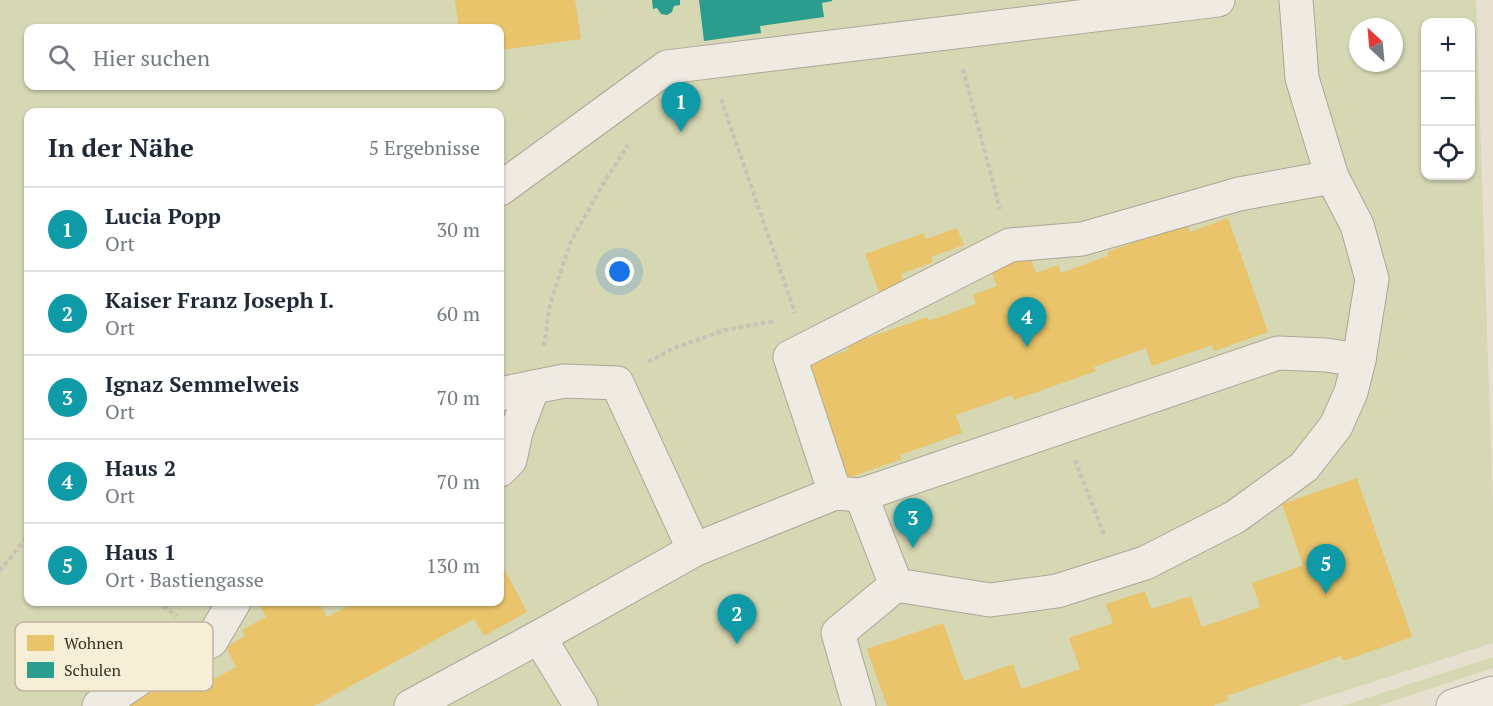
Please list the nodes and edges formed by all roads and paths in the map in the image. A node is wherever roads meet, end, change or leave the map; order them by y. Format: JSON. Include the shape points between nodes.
{"nodes":[{"id":1,"x":1218,"y":0,"type":"edge"},
{"id":2,"x":1296,"y":0,"type":"edge"},
{"id":3,"x":953,"y":32,"type":"junction"},
{"id":4,"x":709,"y":63,"type":"junction"},
{"id":5,"x":633,"y":137,"type":"dead end"},
{"id":6,"x":1332,"y":177,"type":"junction"},
{"id":7,"x":504,"y":186,"type":"edge"},
{"id":8,"x":1010,"y":245,"type":"junction"},
{"id":9,"x":796,"y":317,"type":"junction"},
{"id":10,"x":807,"y":348,"type":"junction"},
{"id":11,"x":1359,"y":360,"type":"junction"},
{"id":12,"x":617,"y":383,"type":"junction"},
{"id":13,"x":533,"y":387,"type":"junction"},
{"id":14,"x":504,"y":393,"type":"edge"},
{"id":15,"x":1061,"y":426,"type":"junction"},
{"id":16,"x":504,"y":466,"type":"edge"},
{"id":17,"x":848,"y":494,"type":"junction"},
{"id":18,"x":24,"y":540,"type":"edge"},
{"id":19,"x":694,"y":550,"type":"junction"},
{"id":20,"x":1119,"y":571,"type":"junction"},
{"id":21,"x":0,"y":572,"type":"edge"},
{"id":22,"x":896,"y":585,"type":"junction"},
{"id":23,"x":232,"y":606,"type":"edge"},
{"id":24,"x":540,"y":637,"type":"junction"},
{"id":25,"x":213,"y":638,"type":"edge"},
{"id":26,"x":121,"y":691,"type":"edge"},
{"id":27,"x":1493,"y":693,"type":"edge"},
{"id":28,"x":99,"y":706,"type":"edge"},
{"id":29,"x":411,"y":706,"type":"edge"},
{"id":30,"x":581,"y":706,"type":"edge"},
{"id":31,"x":859,"y":706,"type":"edge"},
{"id":32,"x":1453,"y":706,"type":"edge"}],
"edges":[{"from":1,"to":3,"type":"street"},
{"from":2,"to":6,"type":"street","via":[[1302,78]]},
{"from":3,"to":4,"type":"street"},
{"from":3,"to":8,"type":"path"},
{"from":4,"to":7,"type":"street","via":[[667,67]]},
{"from":4,"to":9,"type":"path"},
{"from":5,"to":13,"type":"path","via":[[571,241],[550,304],[540,369]]},
{"from":6,"to":8,"type":"street","via":[[1239,194],[1082,240]]},
{"from":6,"to":11,"type":"street","via":[[1357,225],[1372,279]]},
{"from":8,"to":10,"type":"street"},
{"from":9,"to":10,"type":"path"},
{"from":9,"to":12,"type":"path","via":[[724,330],[672,350]]},
{"from":10,"to":17,"type":"street","via":[[790,357]]},
{"from":11,"to":15,"type":"street","via":[[1278,353]]},
{"from":11,"to":20,"type":"street","via":[[1336,426],[1304,467],[1235,518],[1145,563]]},
{"from":12,"to":13,"type":"street","via":[[564,381]]},
{"from":12,"to":19,"type":"street"},
{"from":13,"to":14,"type":"street"},
{"from":13,"to":16,"type":"street","via":[[510,460]]},
{"from":15,"to":17,"type":"street"},
{"from":15,"to":20,"type":"path"},
{"from":17,"to":19,"type":"street"},
{"from":17,"to":22,"type":"street"},
{"from":18,"to":21,"type":"path"},
{"from":19,"to":24,"type":"street"},
{"from":20,"to":22,"type":"street","via":[[1057,591],[990,600]]},
{"from":22,"to":31,"type":"street","via":[[838,633]]},
{"from":23,"to":25,"type":"street"},
{"from":24,"to":29,"type":"street"},
{"from":24,"to":30,"type":"street"},
{"from":26,"to":28,"type":"street"},
{"from":27,"to":32,"type":"street"}]}
